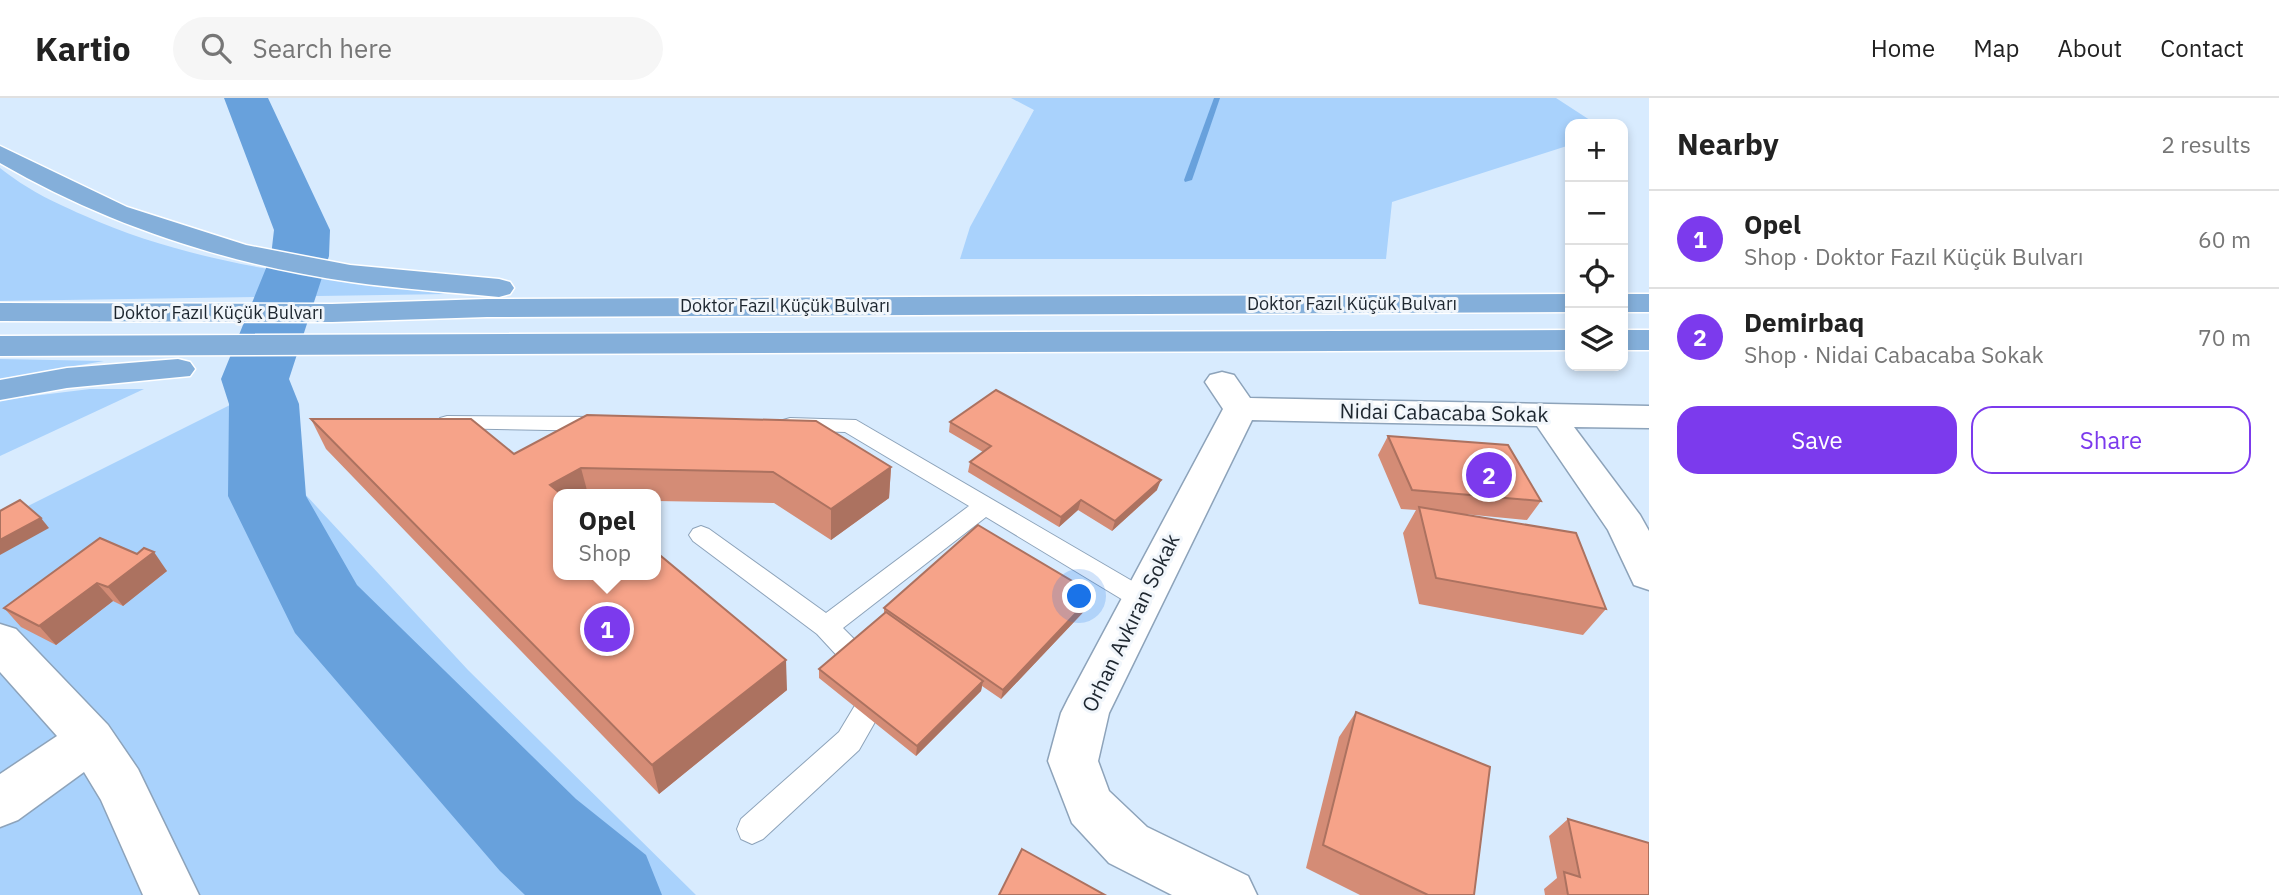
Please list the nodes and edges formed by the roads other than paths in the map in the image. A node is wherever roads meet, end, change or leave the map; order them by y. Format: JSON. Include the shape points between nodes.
{"nodes":[{"id":1,"x":0,"y":153,"type":"edge"},
{"id":2,"x":1565,"y":303,"type":"edge"},
{"id":3,"x":1628,"y":303,"type":"edge"},
{"id":4,"x":1649,"y":303,"type":"edge"},
{"id":5,"x":899,"y":305,"type":"junction"},
{"id":6,"x":0,"y":312,"type":"edge"},
{"id":7,"x":322,"y":338,"type":"junction"},
{"id":8,"x":1565,"y":340,"type":"edge"},
{"id":9,"x":1628,"y":340,"type":"edge"},
{"id":10,"x":1649,"y":340,"type":"edge"},
{"id":11,"x":0,"y":346,"type":"edge"},
{"id":12,"x":199,"y":356,"type":"junction"},
{"id":13,"x":0,"y":390,"type":"edge"},
{"id":14,"x":1231,"y":396,"type":"joint"},
{"id":15,"x":1547,"y":415,"type":"junction"},
{"id":16,"x":1649,"y":417,"type":"edge"},
{"id":17,"x":426,"y":423,"type":"edge"},
{"id":18,"x":617,"y":424,"type":"edge"},
{"id":19,"x":767,"y":424,"type":"edge"},
{"id":20,"x":985,"y":506,"type":"junction"},
{"id":21,"x":701,"y":536,"type":"dead end"},
{"id":22,"x":1649,"y":574,"type":"edge"},
{"id":23,"x":1142,"y":599,"type":"junction"},
{"id":24,"x":826,"y":627,"type":"junction"},
{"id":25,"x":0,"y":642,"type":"edge"},
{"id":26,"x":91,"y":740,"type":"junction"},
{"id":27,"x":0,"y":803,"type":"edge"},
{"id":28,"x":752,"y":829,"type":"dead end"},
{"id":29,"x":172,"y":895,"type":"edge"},
{"id":30,"x":1229,"y":895,"type":"edge"}],
"edges":[{"from":1,"to":5,"type":"highway","via":[[118,214],[230,250],[330,271],[499,288],[748,294]]},
{"from":2,"to":5,"type":"highway","name":"Doktor Fazıl Küçük Bulvarı"},
{"from":3,"to":4,"type":"highway"},
{"from":5,"to":7,"type":"highway","name":"Doktor Fazıl Küçük Bulvarı","via":[[487,308]]},
{"from":6,"to":7,"type":"highway","name":"Doktor Fazıl Küçük Bulvarı","via":[[221,313]]},
{"from":7,"to":8,"type":"highway","name":"Doktor Fazıl Küçük Bulvarı","via":[[396,344]]},
{"from":7,"to":12,"type":"highway"},
{"from":9,"to":10,"type":"highway"},
{"from":11,"to":12,"type":"highway","name":"Doktor Fazıl Küçük Bulvarı"},
{"from":12,"to":13,"type":"highway"},
{"from":14,"to":15,"type":"street","name":"Nidai Cabacaba Sokak"},
{"from":14,"to":23,"type":"street","name":"Orhan Avkıran Sokak"},
{"from":15,"to":16,"type":"street","name":"Nidai Cabacaba Sokak"},
{"from":15,"to":22,"type":"street","via":[[1626,525]]},
{"from":17,"to":18,"type":"lane"},
{"from":19,"to":20,"type":"lane","via":[[849,425]]},
{"from":20,"to":23,"type":"lane"},
{"from":20,"to":24,"type":"lane"},
{"from":21,"to":24,"type":"lane"},
{"from":23,"to":30,"type":"street","name":"Orhan Avkıran Sokak","via":[[1085,713],[1073,761],[1090,806],[1128,845]]},
{"from":24,"to":28,"type":"lane","via":[[882,685],[849,741]]},
{"from":25,"to":26,"type":"street"},
{"from":26,"to":27,"type":"street"},
{"from":26,"to":29,"type":"street","via":[[120,785]]}]}
